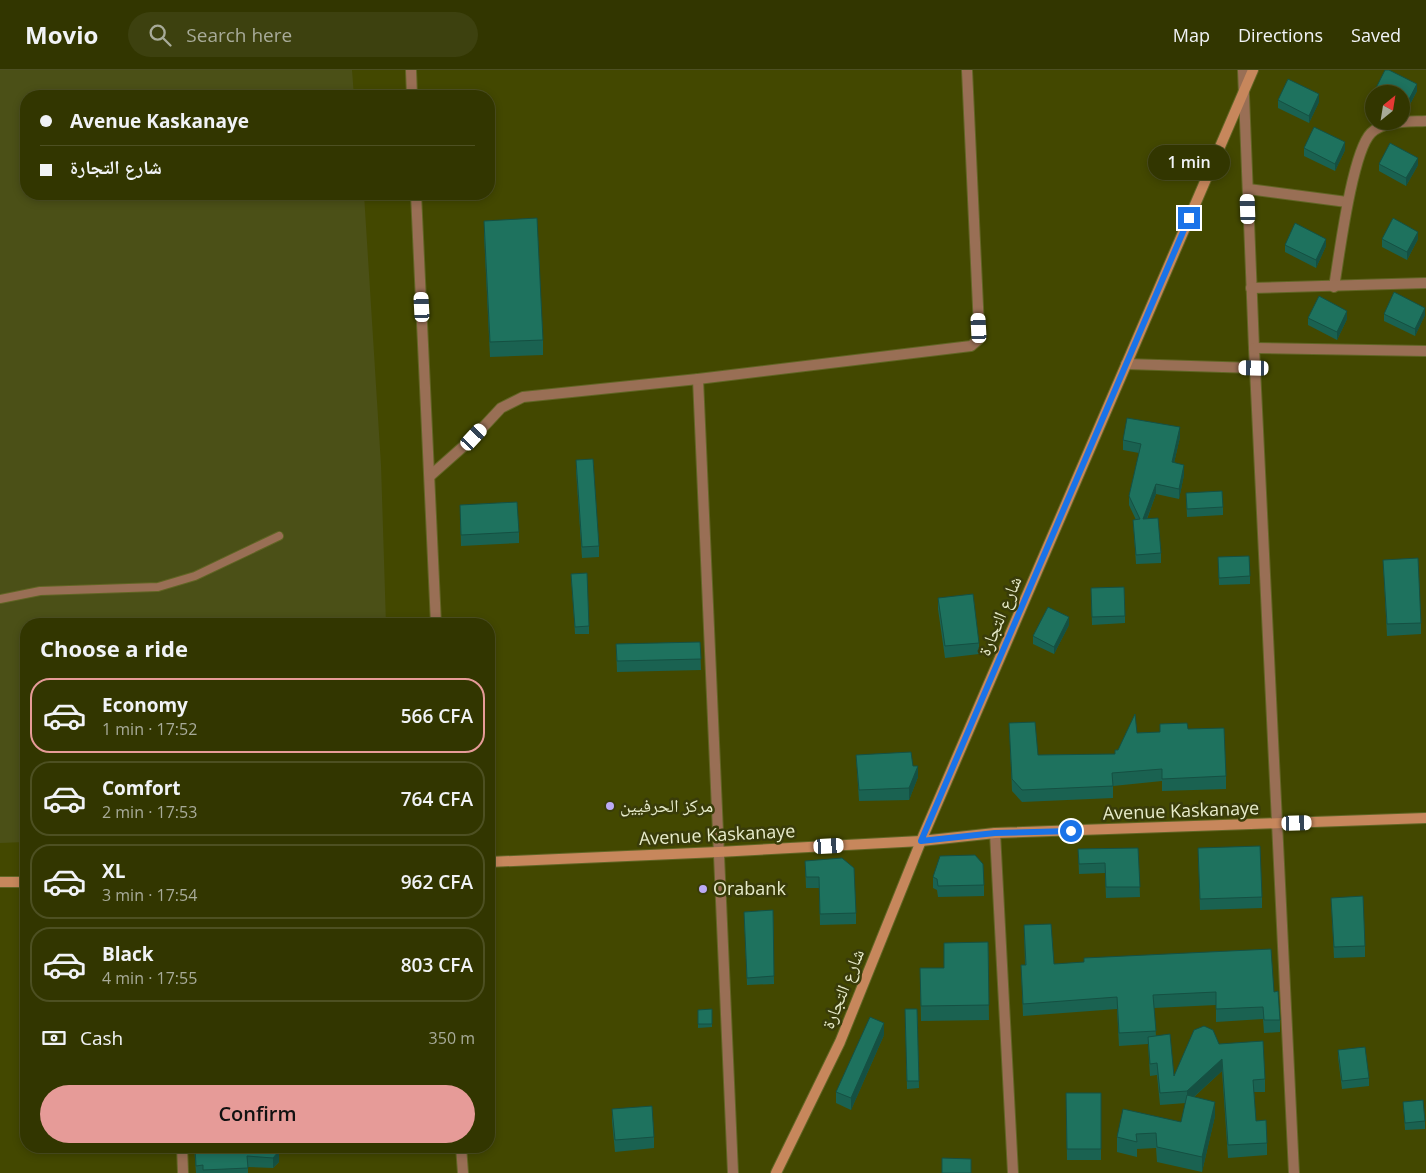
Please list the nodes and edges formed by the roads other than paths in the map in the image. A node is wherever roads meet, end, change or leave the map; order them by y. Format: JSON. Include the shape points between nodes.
{"nodes":[{"id":1,"x":410,"y":70,"type":"edge"},
{"id":2,"x":967,"y":70,"type":"edge"},
{"id":3,"x":1243,"y":70,"type":"edge"},
{"id":4,"x":1253,"y":70,"type":"edge"},
{"id":5,"x":412,"y":90,"type":"edge"},
{"id":6,"x":1244,"y":90,"type":"junction"},
{"id":7,"x":1426,"y":121,"type":"edge"},
{"id":8,"x":1248,"y":189,"type":"junction"},
{"id":9,"x":416,"y":200,"type":"edge"},
{"id":10,"x":1347,"y":202,"type":"junction"},
{"id":11,"x":1426,"y":283,"type":"edge"},
{"id":12,"x":1334,"y":287,"type":"junction"},
{"id":13,"x":1251,"y":288,"type":"junction"},
{"id":14,"x":1254,"y":348,"type":"junction"},
{"id":15,"x":1426,"y":352,"type":"edge"},
{"id":16,"x":1126,"y":364,"type":"junction"},
{"id":17,"x":1254,"y":368,"type":"junction"},
{"id":18,"x":698,"y":379,"type":"junction"},
{"id":19,"x":430,"y":476,"type":"junction"},
{"id":20,"x":279,"y":536,"type":"dead end"},
{"id":21,"x":0,"y":599,"type":"edge"},
{"id":22,"x":436,"y":618,"type":"edge"},
{"id":23,"x":1426,"y":818,"type":"edge"},
{"id":24,"x":1278,"y":824,"type":"junction"},
{"id":25,"x":995,"y":833,"type":"junction"},
{"id":26,"x":921,"y":841,"type":"junction"},
{"id":27,"x":718,"y":852,"type":"junction"},
{"id":28,"x":495,"y":862,"type":"edge"},
{"id":29,"x":0,"y":882,"type":"edge"},
{"id":30,"x":20,"y":882,"type":"edge"},
{"id":31,"x":182,"y":1153,"type":"edge"},
{"id":32,"x":462,"y":1153,"type":"edge"},
{"id":33,"x":183,"y":1173,"type":"edge"},
{"id":34,"x":463,"y":1173,"type":"edge"},
{"id":35,"x":733,"y":1173,"type":"edge"},
{"id":36,"x":776,"y":1173,"type":"edge"},
{"id":37,"x":1013,"y":1173,"type":"edge"},
{"id":38,"x":1294,"y":1173,"type":"edge"}],
"edges":[{"from":1,"to":5,"type":"street"},
{"from":2,"to":18,"type":"street","via":[[978,340],[970,346]]},
{"from":3,"to":6,"type":"street"},
{"from":4,"to":6,"type":"street","name":"شارع التجارة"},
{"from":6,"to":8,"type":"street"},
{"from":6,"to":16,"type":"street","name":"شارع التجارة"},
{"from":7,"to":10,"type":"street","via":[[1386,124],[1370,134]]},
{"from":8,"to":10,"type":"street"},
{"from":8,"to":13,"type":"street"},
{"from":9,"to":19,"type":"street"},
{"from":10,"to":12,"type":"street"},
{"from":11,"to":12,"type":"street"},
{"from":12,"to":13,"type":"street"},
{"from":13,"to":14,"type":"street"},
{"from":14,"to":15,"type":"street"},
{"from":14,"to":17,"type":"street"},
{"from":16,"to":17,"type":"street"},
{"from":16,"to":26,"type":"street","name":"شارع التجارة"},
{"from":17,"to":24,"type":"street"},
{"from":18,"to":19,"type":"street","via":[[523,397],[501,408]]},
{"from":18,"to":27,"type":"street"},
{"from":19,"to":22,"type":"street"},
{"from":20,"to":21,"type":"lane","via":[[195,576],[158,587],[40,591]]},
{"from":23,"to":24,"type":"street","name":"Avenue Kaskanaye"},
{"from":24,"to":25,"type":"street","name":"Avenue Kaskanaye"},
{"from":24,"to":38,"type":"street"},
{"from":25,"to":26,"type":"street","name":"Avenue Kaskanaye"},
{"from":25,"to":37,"type":"street"},
{"from":26,"to":27,"type":"street","name":"Avenue Kaskanaye"},
{"from":26,"to":36,"type":"street","name":"شارع التجارة","via":[[840,1042]]},
{"from":27,"to":28,"type":"street","name":"Avenue Kaskanaye"},
{"from":27,"to":35,"type":"street"},
{"from":29,"to":30,"type":"street"},
{"from":31,"to":33,"type":"street"},
{"from":32,"to":34,"type":"street"}]}
